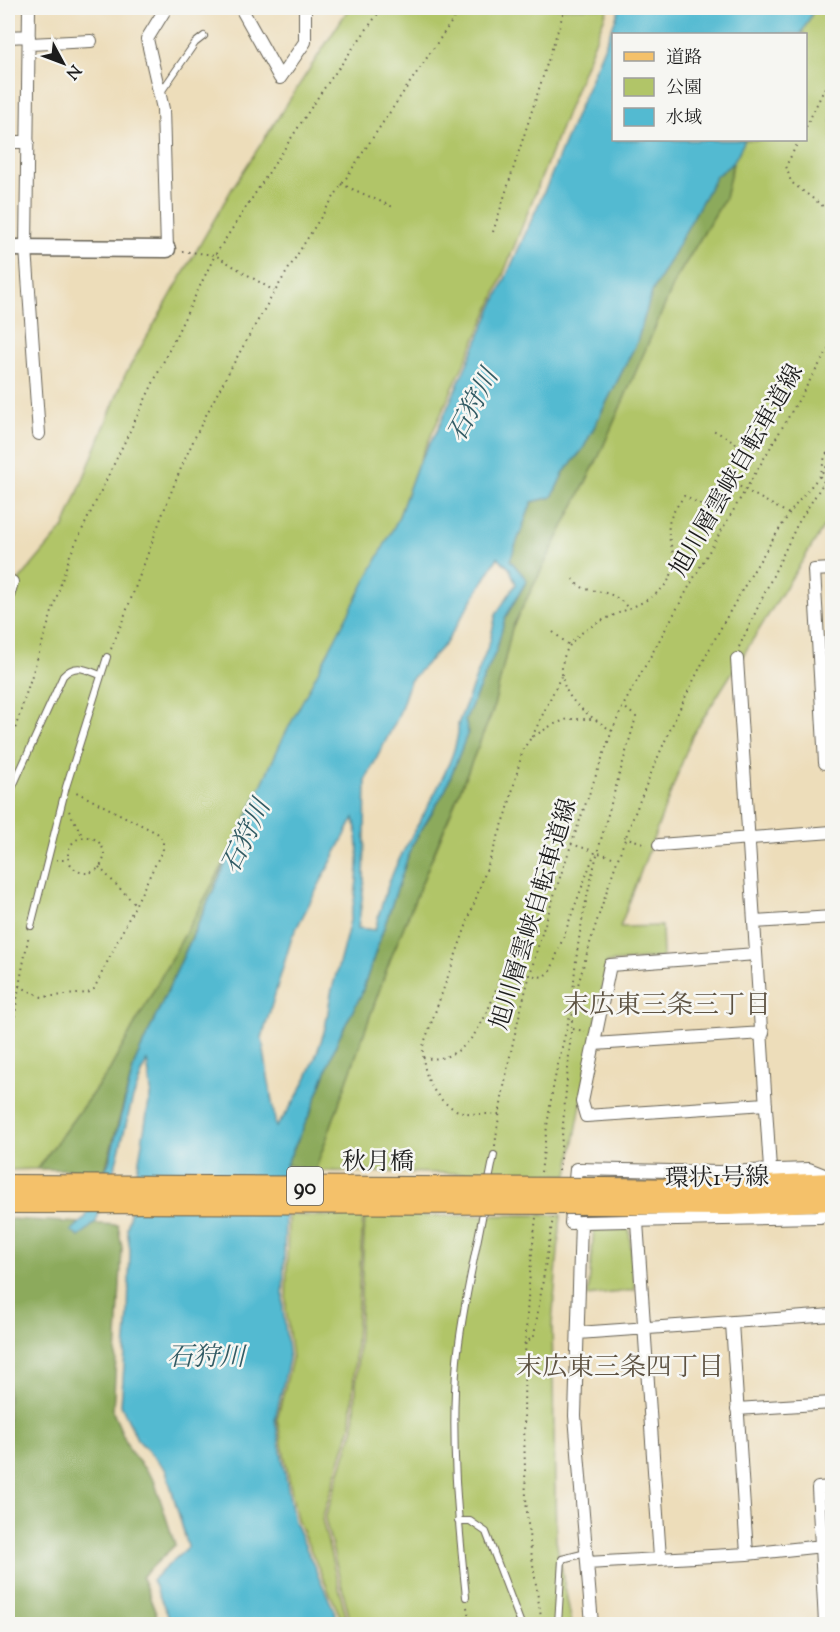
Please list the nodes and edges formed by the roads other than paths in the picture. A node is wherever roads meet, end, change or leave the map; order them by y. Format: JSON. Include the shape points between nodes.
{"nodes":[{"id":1,"x":29,"y":8,"type":"edge"},
{"id":2,"x":166,"y":8,"type":"edge"},
{"id":3,"x":241,"y":8,"type":"edge"},
{"id":4,"x":305,"y":8,"type":"edge"},
{"id":5,"x":204,"y":36,"type":"dead end"},
{"id":6,"x":8,"y":37,"type":"edge"},
{"id":7,"x":30,"y":40,"type":"junction"},
{"id":8,"x":91,"y":41,"type":"dead end"},
{"id":9,"x":159,"y":94,"type":"junction"},
{"id":10,"x":8,"y":142,"type":"edge"},
{"id":11,"x":28,"y":142,"type":"junction"},
{"id":12,"x":8,"y":248,"type":"edge"},
{"id":13,"x":26,"y":248,"type":"junction"},
{"id":14,"x":167,"y":249,"type":"joint"},
{"id":15,"x":39,"y":434,"type":"dead end"},
{"id":16,"x":832,"y":569,"type":"edge"},
{"id":17,"x":8,"y":582,"type":"edge"},
{"id":18,"x":8,"y":596,"type":"edge"},
{"id":19,"x":107,"y":657,"type":"road end"},
{"id":20,"x":737,"y":659,"type":"road end"},
{"id":21,"x":100,"y":675,"type":"junction"},
{"id":22,"x":832,"y":762,"type":"edge"},
{"id":23,"x":8,"y":797,"type":"edge"},
{"id":24,"x":832,"y":832,"type":"edge"},
{"id":25,"x":748,"y":837,"type":"junction"},
{"id":26,"x":659,"y":844,"type":"dead end"},
{"id":27,"x":832,"y":916,"type":"edge"},
{"id":28,"x":754,"y":922,"type":"junction"},
{"id":29,"x":31,"y":927,"type":"road end"},
{"id":30,"x":756,"y":954,"type":"junction"},
{"id":31,"x":763,"y":1033,"type":"junction"},
{"id":32,"x":594,"y":1044,"type":"junction"},
{"id":33,"x":766,"y":1104,"type":"junction"},
{"id":34,"x":494,"y":1155,"type":"road end"},
{"id":35,"x":770,"y":1169,"type":"junction"},
{"id":36,"x":832,"y":1178,"type":"edge"},
{"id":37,"x":832,"y":1183,"type":"edge"},
{"id":38,"x":8,"y":1185,"type":"edge"},
{"id":39,"x":603,"y":1196,"type":"junction"},
{"id":40,"x":832,"y":1200,"type":"edge"},
{"id":41,"x":8,"y":1203,"type":"edge"},
{"id":42,"x":832,"y":1207,"type":"edge"},
{"id":43,"x":581,"y":1222,"type":"junction"},
{"id":44,"x":637,"y":1222,"type":"junction"},
{"id":45,"x":832,"y":1315,"type":"edge"},
{"id":46,"x":732,"y":1323,"type":"junction"},
{"id":47,"x":646,"y":1329,"type":"junction"},
{"id":48,"x":578,"y":1333,"type":"junction"},
{"id":49,"x":832,"y":1402,"type":"edge"},
{"id":50,"x":737,"y":1409,"type":"junction"},
{"id":51,"x":832,"y":1487,"type":"edge"},
{"id":52,"x":458,"y":1521,"type":"junction"},
{"id":53,"x":826,"y":1546,"type":"edge"},
{"id":54,"x":747,"y":1554,"type":"junction"},
{"id":55,"x":586,"y":1558,"type":"junction"},
{"id":56,"x":660,"y":1558,"type":"junction"},
{"id":57,"x":466,"y":1596,"type":"road end"},
{"id":58,"x":521,"y":1624,"type":"edge"},
{"id":59,"x":558,"y":1624,"type":"edge"},
{"id":60,"x":592,"y":1624,"type":"edge"},
{"id":61,"x":825,"y":1624,"type":"edge"}],
"edges":[{"from":1,"to":7,"type":"street"},
{"from":2,"to":9,"type":"street","via":[[147,39]]},
{"from":3,"to":4,"type":"street","via":[[280,78],[305,42]]},
{"from":5,"to":9,"type":"lane"},
{"from":6,"to":7,"type":"street"},
{"from":7,"to":8,"type":"street"},
{"from":7,"to":11,"type":"street"},
{"from":9,"to":14,"type":"street","via":[[163,109]]},
{"from":10,"to":11,"type":"street"},
{"from":11,"to":13,"type":"street"},
{"from":12,"to":13,"type":"street"},
{"from":13,"to":14,"type":"street"},
{"from":13,"to":15,"type":"street"},
{"from":16,"to":22,"type":"street","via":[[814,570],[825,763]]},
{"from":17,"to":18,"type":"street","via":[[12,582]]},
{"from":19,"to":21,"type":"lane"},
{"from":20,"to":25,"type":"street"},
{"from":21,"to":23,"type":"lane","via":[[74,667],[63,676]]},
{"from":21,"to":29,"type":"lane","via":[[62,798]]},
{"from":24,"to":25,"type":"street"},
{"from":25,"to":26,"type":"street"},
{"from":25,"to":28,"type":"street"},
{"from":27,"to":28,"type":"street"},
{"from":28,"to":30,"type":"street"},
{"from":30,"to":31,"type":"street"},
{"from":30,"to":32,"type":"street","via":[[610,965]]},
{"from":31,"to":32,"type":"street"},
{"from":31,"to":33,"type":"street"},
{"from":32,"to":33,"type":"street","via":[[582,1102],[586,1116]]},
{"from":33,"to":35,"type":"street"},
{"from":34,"to":52,"type":"lane","via":[[457,1360]]},
{"from":35,"to":36,"type":"street","via":[[809,1169]]},
{"from":35,"to":43,"type":"street","via":[[576,1169],[571,1223]]},
{"from":37,"to":39,"type":"main road","name":"環状1号線","number":"90"},
{"from":38,"to":39,"type":"main road","name":"秋月橋","number":"90","bridge":true},
{"from":39,"to":40,"type":"main road","name":"環状1号線","number":"90","via":[[729,1204]]},
{"from":39,"to":41,"type":"main road","name":"秋月橋","number":"90","bridge":true},
{"from":42,"to":44,"type":"street","via":[[820,1217]]},
{"from":43,"to":44,"type":"street"},
{"from":43,"to":48,"type":"street"},
{"from":44,"to":47,"type":"street"},
{"from":45,"to":46,"type":"street"},
{"from":46,"to":47,"type":"street"},
{"from":46,"to":50,"type":"street"},
{"from":47,"to":48,"type":"street"},
{"from":47,"to":56,"type":"street"},
{"from":48,"to":55,"type":"street","via":[[575,1416]]},
{"from":49,"to":50,"type":"street"},
{"from":50,"to":54,"type":"street"},
{"from":51,"to":53,"type":"street","via":[[818,1488]]},
{"from":52,"to":57,"type":"lane"},
{"from":52,"to":58,"type":"lane","via":[[470,1521],[486,1532]]},
{"from":53,"to":54,"type":"street"},
{"from":53,"to":61,"type":"street"},
{"from":54,"to":56,"type":"street"},
{"from":55,"to":56,"type":"street"},
{"from":55,"to":59,"type":"lane","via":[[564,1557],[561,1562]]},
{"from":55,"to":60,"type":"street"}]}
